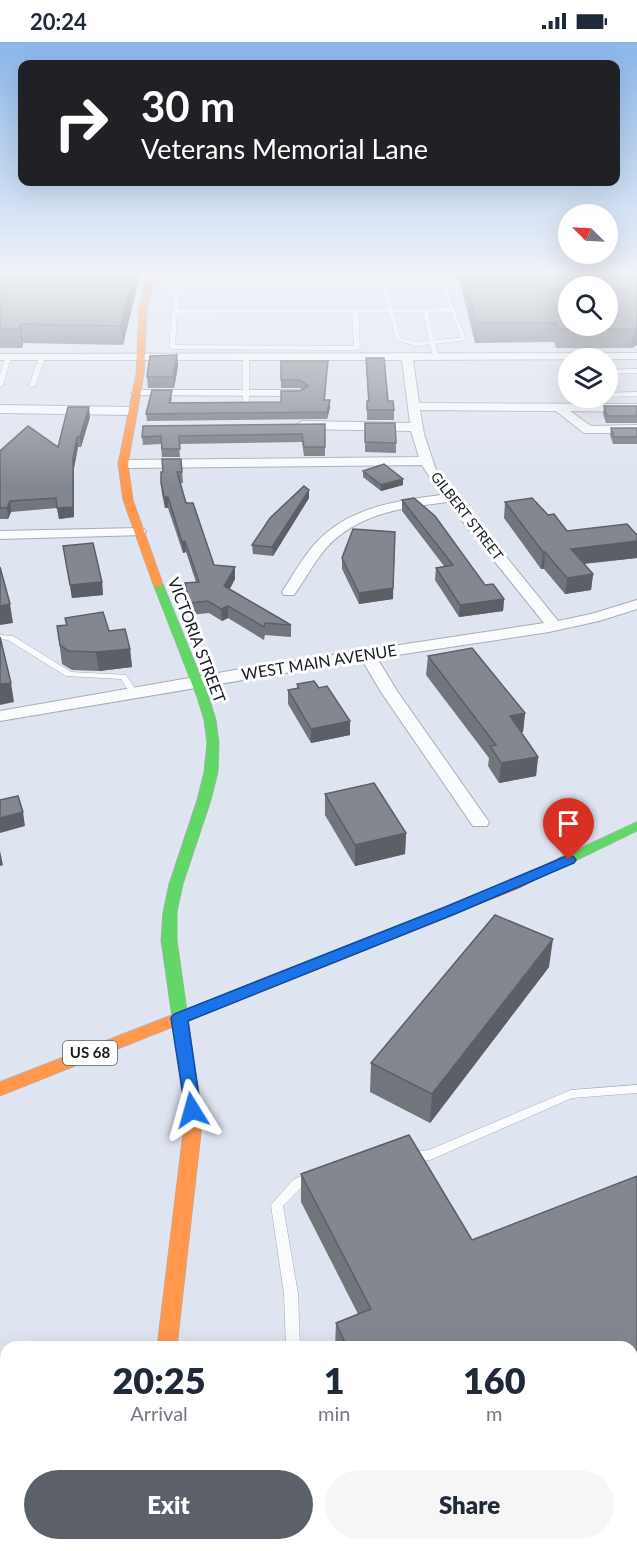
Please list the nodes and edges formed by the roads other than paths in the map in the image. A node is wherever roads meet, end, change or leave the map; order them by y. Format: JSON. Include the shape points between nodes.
{"nodes":[{"id":1,"x":142,"y":344,"type":"edge"},
{"id":2,"x":172,"y":344,"type":"edge"},
{"id":3,"x":357,"y":344,"type":"edge"},
{"id":4,"x":432,"y":344,"type":"edge"},
{"id":5,"x":407,"y":356,"type":"junction"},
{"id":6,"x":435,"y":356,"type":"junction"},
{"id":7,"x":637,"y":356,"type":"edge"},
{"id":8,"x":4,"y":357,"type":"edge"},
{"id":9,"x":42,"y":357,"type":"junction"},
{"id":10,"x":141,"y":357,"type":"junction"},
{"id":11,"x":246,"y":357,"type":"junction"},
{"id":12,"x":618,"y":357,"type":"edge"},
{"id":13,"x":558,"y":360,"type":"edge"},
{"id":14,"x":637,"y":371,"type":"edge"},
{"id":15,"x":618,"y":372,"type":"edge"},
{"id":16,"x":0,"y":385,"type":"edge"},
{"id":17,"x":32,"y":386,"type":"dead end"},
{"id":18,"x":137,"y":393,"type":"junction"},
{"id":19,"x":300,"y":393,"type":"edge"},
{"id":20,"x":637,"y":394,"type":"edge"},
{"id":21,"x":618,"y":395,"type":"edge"},
{"id":22,"x":246,"y":398,"type":"junction"},
{"id":23,"x":415,"y":406,"type":"junction"},
{"id":24,"x":618,"y":406,"type":"edge"},
{"id":25,"x":558,"y":408,"type":"edge"},
{"id":26,"x":563,"y":408,"type":"edge"},
{"id":27,"x":637,"y":408,"type":"edge"},
{"id":28,"x":0,"y":409,"type":"edge"},
{"id":29,"x":132,"y":411,"type":"junction"},
{"id":30,"x":290,"y":425,"type":"edge"},
{"id":31,"x":147,"y":427,"type":"edge"},
{"id":32,"x":417,"y":427,"type":"junction"},
{"id":33,"x":128,"y":428,"type":"junction"},
{"id":34,"x":637,"y":429,"type":"edge"},
{"id":35,"x":426,"y":460,"type":"junction"},
{"id":36,"x":124,"y":464,"type":"junction"},
{"id":37,"x":450,"y":498,"type":"junction"},
{"id":38,"x":139,"y":532,"type":"junction"},
{"id":39,"x":0,"y":535,"type":"edge"},
{"id":40,"x":290,"y":592,"type":"dead end"},
{"id":41,"x":637,"y":604,"type":"edge"},
{"id":42,"x":554,"y":626,"type":"junction"},
{"id":43,"x":0,"y":637,"type":"edge"},
{"id":44,"x":367,"y":655,"type":"junction"},
{"id":45,"x":196,"y":682,"type":"junction"},
{"id":46,"x":134,"y":693,"type":"junction"},
{"id":47,"x":0,"y":716,"type":"edge"},
{"id":48,"x":480,"y":822,"type":"dead end"},
{"id":49,"x":637,"y":826,"type":"edge"},
{"id":50,"x":180,"y":1018,"type":"junction"},
{"id":51,"x":0,"y":1089,"type":"edge"},
{"id":52,"x":637,"y":1089,"type":"edge"},
{"id":53,"x":397,"y":1157,"type":"edge"},
{"id":54,"x":324,"y":1169,"type":"edge"},
{"id":55,"x":168,"y":1341,"type":"edge"},
{"id":56,"x":292,"y":1341,"type":"edge"}],
"edges":[{"from":1,"to":10,"type":"street","name":"VICTORIA STREET"},
{"from":2,"to":3,"type":"lane","via":[[357,348]]},
{"from":4,"to":6,"type":"lane"},
{"from":5,"to":6,"type":"street"},
{"from":5,"to":11,"type":"street"},
{"from":5,"to":23,"type":"street","name":"GILBERT STREET"},
{"from":6,"to":13,"type":"street"},
{"from":7,"to":12,"type":"street"},
{"from":8,"to":9,"type":"street"},
{"from":8,"to":16,"type":"lane"},
{"from":9,"to":10,"type":"street"},
{"from":9,"to":17,"type":"lane"},
{"from":10,"to":11,"type":"street"},
{"from":10,"to":18,"type":"street","name":"VICTORIA STREET"},
{"from":11,"to":22,"type":"lane"},
{"from":14,"to":15,"type":"lane"},
{"from":18,"to":22,"type":"street"},
{"from":18,"to":29,"type":"street","name":"VICTORIA STREET"},
{"from":19,"to":22,"type":"street"},
{"from":20,"to":21,"type":"lane"},
{"from":23,"to":25,"type":"street"},
{"from":23,"to":32,"type":"street","name":"GILBERT STREET"},
{"from":24,"to":27,"type":"street"},
{"from":26,"to":34,"type":"street","via":[[588,430]]},
{"from":28,"to":29,"type":"street"},
{"from":29,"to":33,"type":"street","name":"VICTORIA STREET"},
{"from":30,"to":32,"type":"street"},
{"from":31,"to":33,"type":"street"},
{"from":32,"to":35,"type":"street","name":"GILBERT STREET"},
{"from":33,"to":36,"type":"street","name":"VICTORIA STREET"},
{"from":35,"to":36,"type":"street"},
{"from":35,"to":37,"type":"street","name":"GILBERT STREET"},
{"from":36,"to":38,"type":"street","name":"VICTORIA STREET","via":[[123,477]]},
{"from":37,"to":40,"type":"street","via":[[379,510],[344,524],[319,548]]},
{"from":37,"to":42,"type":"street","name":"GILBERT STREET"},
{"from":38,"to":39,"type":"street"},
{"from":38,"to":45,"type":"street","name":"VICTORIA STREET"},
{"from":41,"to":42,"type":"street","name":"WEST MAIN AVENUE"},
{"from":42,"to":44,"type":"street","name":"WEST MAIN AVENUE"},
{"from":43,"to":46,"type":"lane","via":[[10,638],[69,674],[123,677]]},
{"from":44,"to":45,"type":"street","name":"WEST MAIN AVENUE"},
{"from":44,"to":48,"type":"street"},
{"from":45,"to":46,"type":"street","name":"WEST MAIN AVENUE"},
{"from":45,"to":50,"type":"street","name":"VICTORIA STREET","via":[[211,727],[212,761],[204,802],[171,905],[169,956]]},
{"from":46,"to":47,"type":"street","name":"WEST MAIN AVENUE"},
{"from":49,"to":50,"type":"street","number":"US 68","via":[[514,885]]},
{"from":50,"to":51,"type":"street","number":"US 68"},
{"from":50,"to":55,"type":"street","name":"VICTORIA STREET","via":[[192,1133]]},
{"from":52,"to":53,"type":"lane","via":[[571,1094],[430,1155]]},
{"from":54,"to":56,"type":"lane","via":[[297,1184],[277,1205],[291,1294]]}]}
